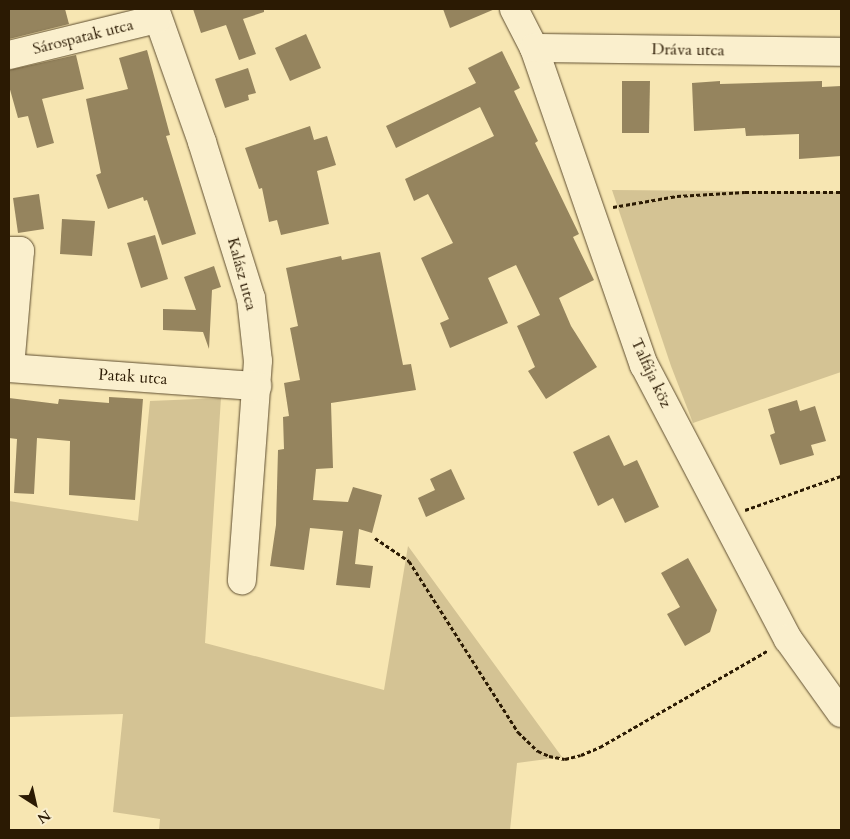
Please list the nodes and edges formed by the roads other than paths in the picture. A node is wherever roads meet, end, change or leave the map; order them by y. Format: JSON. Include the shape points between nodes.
{"nodes":[{"id":1,"x":514,"y":9,"type":"edge"},
{"id":2,"x":156,"y":14,"type":"edge"},
{"id":3,"x":534,"y":48,"type":"junction"},
{"id":4,"x":841,"y":52,"type":"edge"},
{"id":5,"x":9,"y":55,"type":"edge"},
{"id":6,"x":9,"y":251,"type":"edge"},
{"id":7,"x":10,"y":368,"type":"edge"},
{"id":8,"x":257,"y":386,"type":"junction"},
{"id":9,"x":242,"y":580,"type":"dead end"},
{"id":10,"x":841,"y":713,"type":"edge"}],
"edges":[{"from":1,"to":3,"type":"street","name":"Talfája köz"},
{"from":2,"to":5,"type":"street","name":"Sárospatak utca"},
{"from":2,"to":8,"type":"street","name":"Kalász utca","via":[[202,142],[251,298],[258,361]]},
{"from":3,"to":4,"type":"street","name":"Dráva utca"},
{"from":3,"to":10,"type":"street","name":"Talfája köz","via":[[644,364],[788,639]]},
{"from":6,"to":7,"type":"street","via":[[20,250]]},
{"from":7,"to":8,"type":"street","name":"Patak utca"},
{"from":8,"to":9,"type":"street","name":"Kalász utca"}]}
